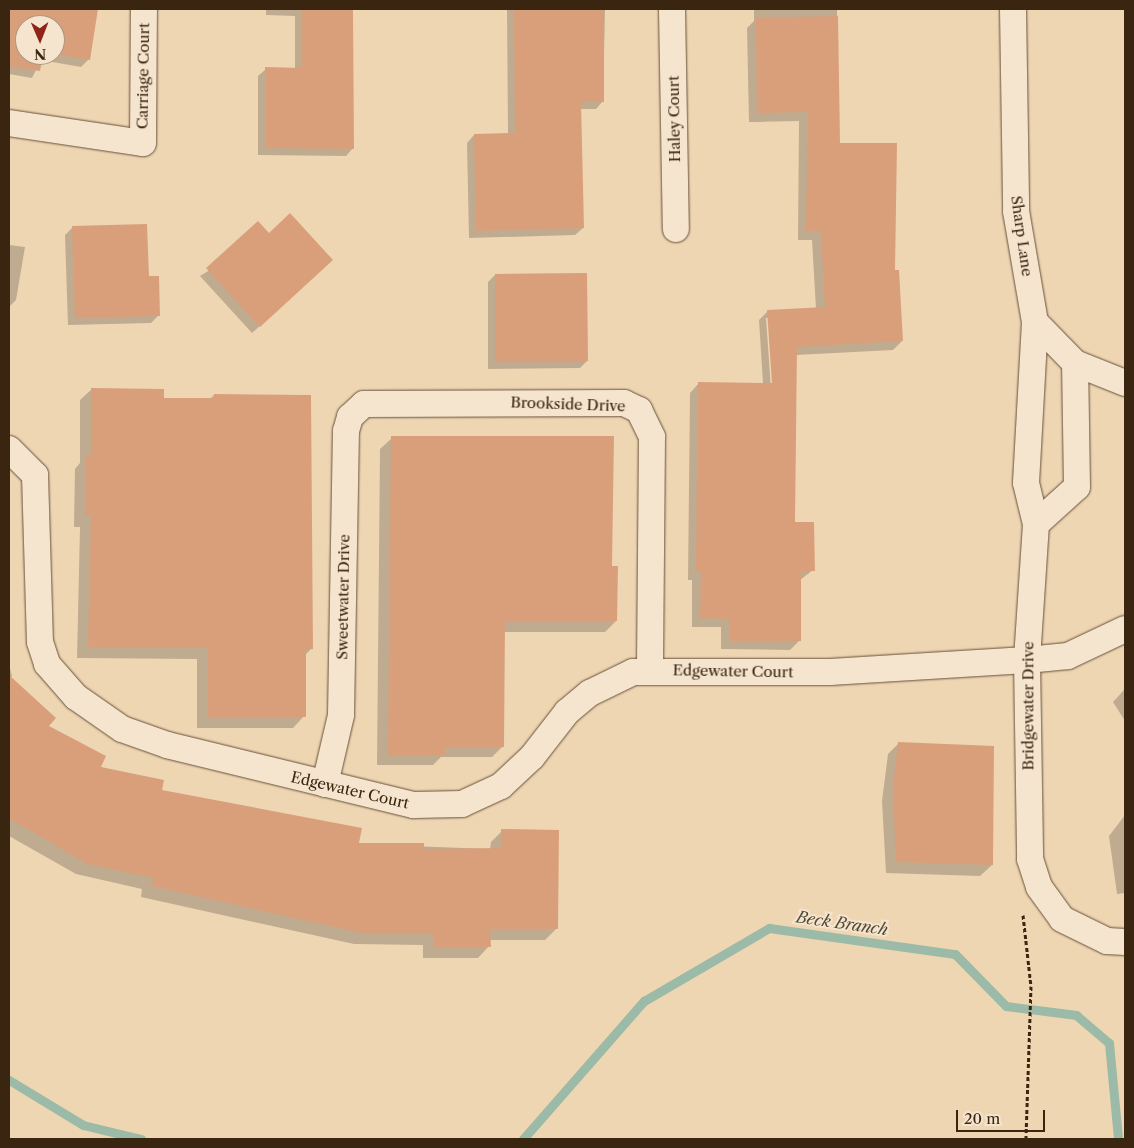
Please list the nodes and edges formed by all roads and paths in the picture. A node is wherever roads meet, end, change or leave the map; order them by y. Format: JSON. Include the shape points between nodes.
{"nodes":[{"id":1,"x":144,"y":9,"type":"edge"},
{"id":2,"x":672,"y":9,"type":"edge"},
{"id":3,"x":1013,"y":9,"type":"edge"},
{"id":4,"x":9,"y":124,"type":"edge"},
{"id":5,"x":676,"y":229,"type":"dead end"},
{"id":6,"x":1035,"y":322,"type":"junction"},
{"id":7,"x":1075,"y":363,"type":"junction"},
{"id":8,"x":1125,"y":383,"type":"edge"},
{"id":9,"x":355,"y":411,"type":"joint"},
{"id":10,"x":9,"y":449,"type":"edge"},
{"id":11,"x":1036,"y":524,"type":"junction"},
{"id":12,"x":1125,"y":629,"type":"edge"},
{"id":13,"x":1026,"y":660,"type":"junction"},
{"id":14,"x":650,"y":670,"type":"junction"},
{"id":15,"x":324,"y":784,"type":"junction"},
{"id":16,"x":1039,"y":887,"type":"junction"},
{"id":17,"x":1125,"y":942,"type":"edge"},
{"id":18,"x":1026,"y":1139,"type":"edge"}],
"edges":[{"from":1,"to":4,"type":"street","name":"Carriage Court","via":[[143,143]]},
{"from":2,"to":5,"type":"street","name":"Haley Court"},
{"from":3,"to":6,"type":"street","name":"Sharp Lane","via":[[1016,211]]},
{"from":6,"to":7,"type":"street"},
{"from":6,"to":11,"type":"street","name":"Bridgewater Drive","via":[[1026,483]]},
{"from":7,"to":8,"type":"street"},
{"from":7,"to":11,"type":"street","via":[[1077,487]]},
{"from":9,"to":14,"type":"street","name":"Brookside Drive","via":[[378,400],[624,403],[639,410],[652,437]]},
{"from":9,"to":15,"type":"street","name":"Sweetwater Drive","via":[[346,431],[341,715]]},
{"from":10,"to":15,"type":"street","name":"Edgewater Court","via":[[35,475],[40,642],[47,664],[58,678],[76,697],[122,729]]},
{"from":11,"to":13,"type":"street","name":"Bridgewater Drive"},
{"from":12,"to":13,"type":"street","name":"Edgewater Court","via":[[1068,656]]},
{"from":13,"to":14,"type":"street","name":"Edgewater Court","via":[[830,672]]},
{"from":13,"to":16,"type":"street","name":"Bridgewater Drive","via":[[1030,859]]},
{"from":14,"to":15,"type":"street","name":"Edgewater Court","via":[[633,672],[590,693],[566,712],[516,774],[462,804],[414,806]]},
{"from":16,"to":17,"type":"street","name":"Bridgewater Drive","via":[[1062,919],[1107,941]]},
{"from":16,"to":18,"type":"path","via":[[1022,898],[1030,986]]}]}
